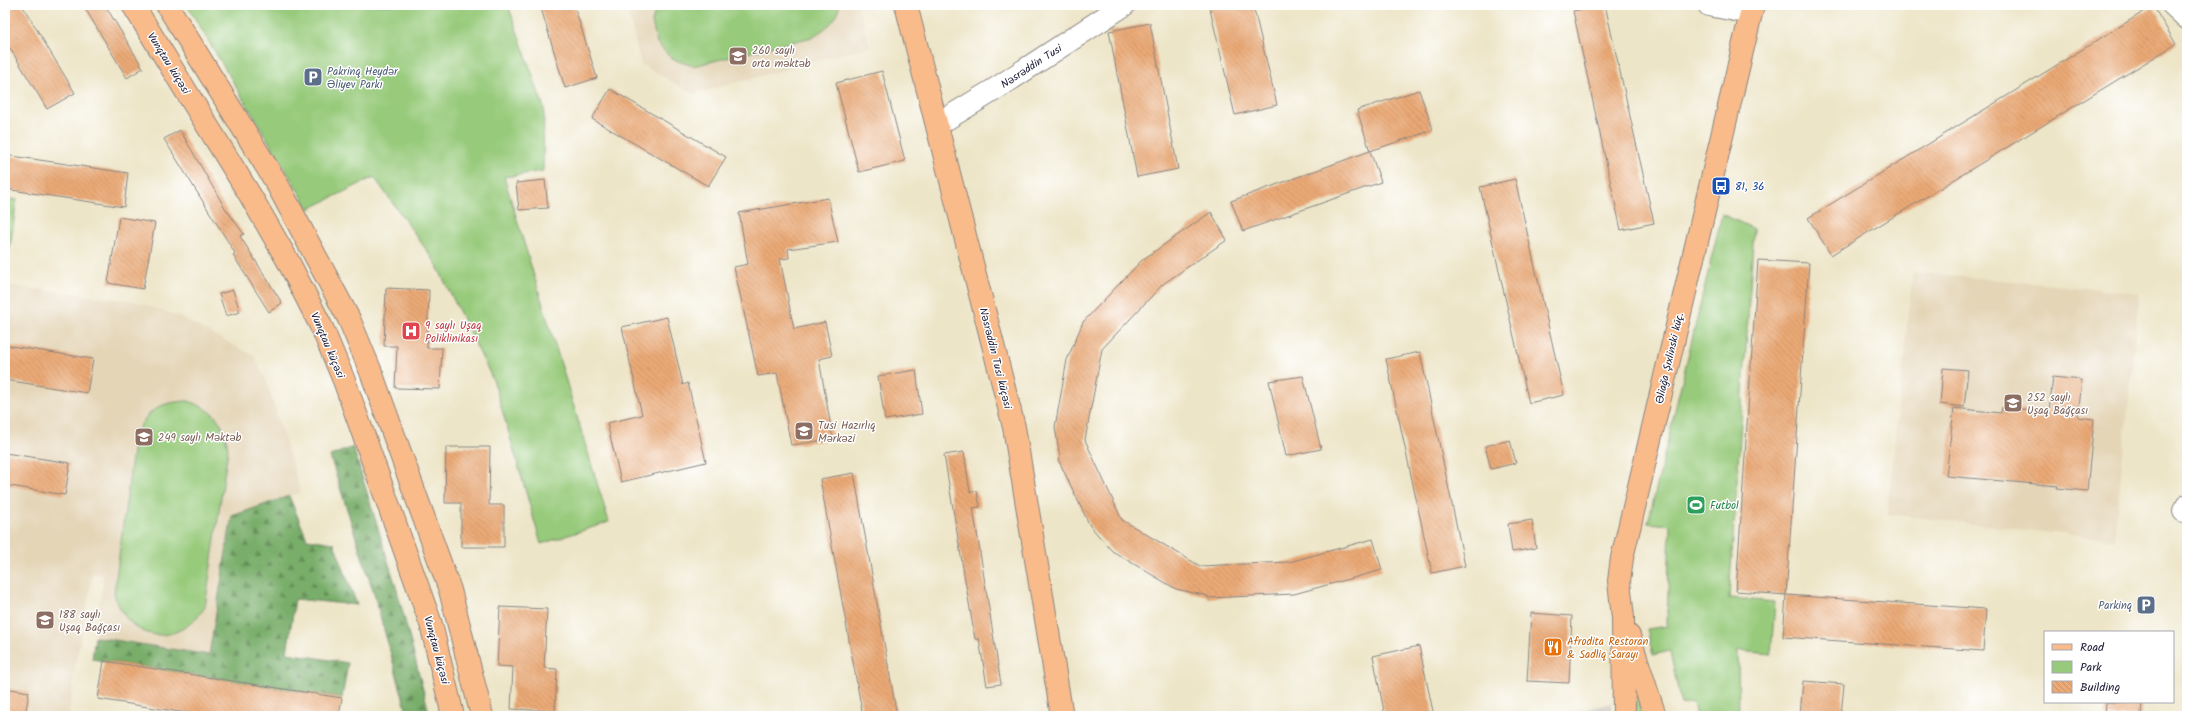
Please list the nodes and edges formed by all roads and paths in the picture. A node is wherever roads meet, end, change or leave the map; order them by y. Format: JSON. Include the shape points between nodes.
{"nodes":[{"id":1,"x":133,"y":5,"type":"edge"},
{"id":2,"x":167,"y":5,"type":"edge"},
{"id":3,"x":906,"y":5,"type":"edge"},
{"id":4,"x":1124,"y":5,"type":"edge"},
{"id":5,"x":1709,"y":5,"type":"edge"},
{"id":6,"x":2173,"y":5,"type":"edge"},
{"id":7,"x":1752,"y":9,"type":"edge"},
{"id":8,"x":2187,"y":18,"type":"edge"},
{"id":9,"x":938,"y":124,"type":"junction"},
{"id":10,"x":1622,"y":618,"type":"junction"},
{"id":11,"x":453,"y":716,"type":"edge"},
{"id":12,"x":482,"y":716,"type":"edge"},
{"id":13,"x":1062,"y":716,"type":"edge"},
{"id":14,"x":1624,"y":716,"type":"edge"},
{"id":15,"x":1655,"y":716,"type":"edge"}],
"edges":[{"from":1,"to":11,"type":"main road","name":"Vunqtau küçəsi","via":[[288,260],[323,330],[431,624]]},
{"from":2,"to":12,"type":"main road","via":[[276,182],[349,319],[371,372],[450,590]]},
{"from":3,"to":9,"type":"main road","name":"Nəsrəddin Tusi küçəsi"},
{"from":4,"to":9,"type":"street","name":"Nəsrəddin Tusi"},
{"from":5,"to":7,"type":"street"},
{"from":6,"to":8,"type":"street"},
{"from":7,"to":10,"type":"main road","name":"Əliağa Şıxlinski küç.","via":[[1622,558],[1619,581]]},
{"from":9,"to":13,"type":"main road","name":"Nəsrəddin Tusi küçəsi","via":[[1014,427]]},
{"from":10,"to":14,"type":"main road","name":"Əliağa Şıxlinski küç."},
{"from":10,"to":15,"type":"main road"}]}
